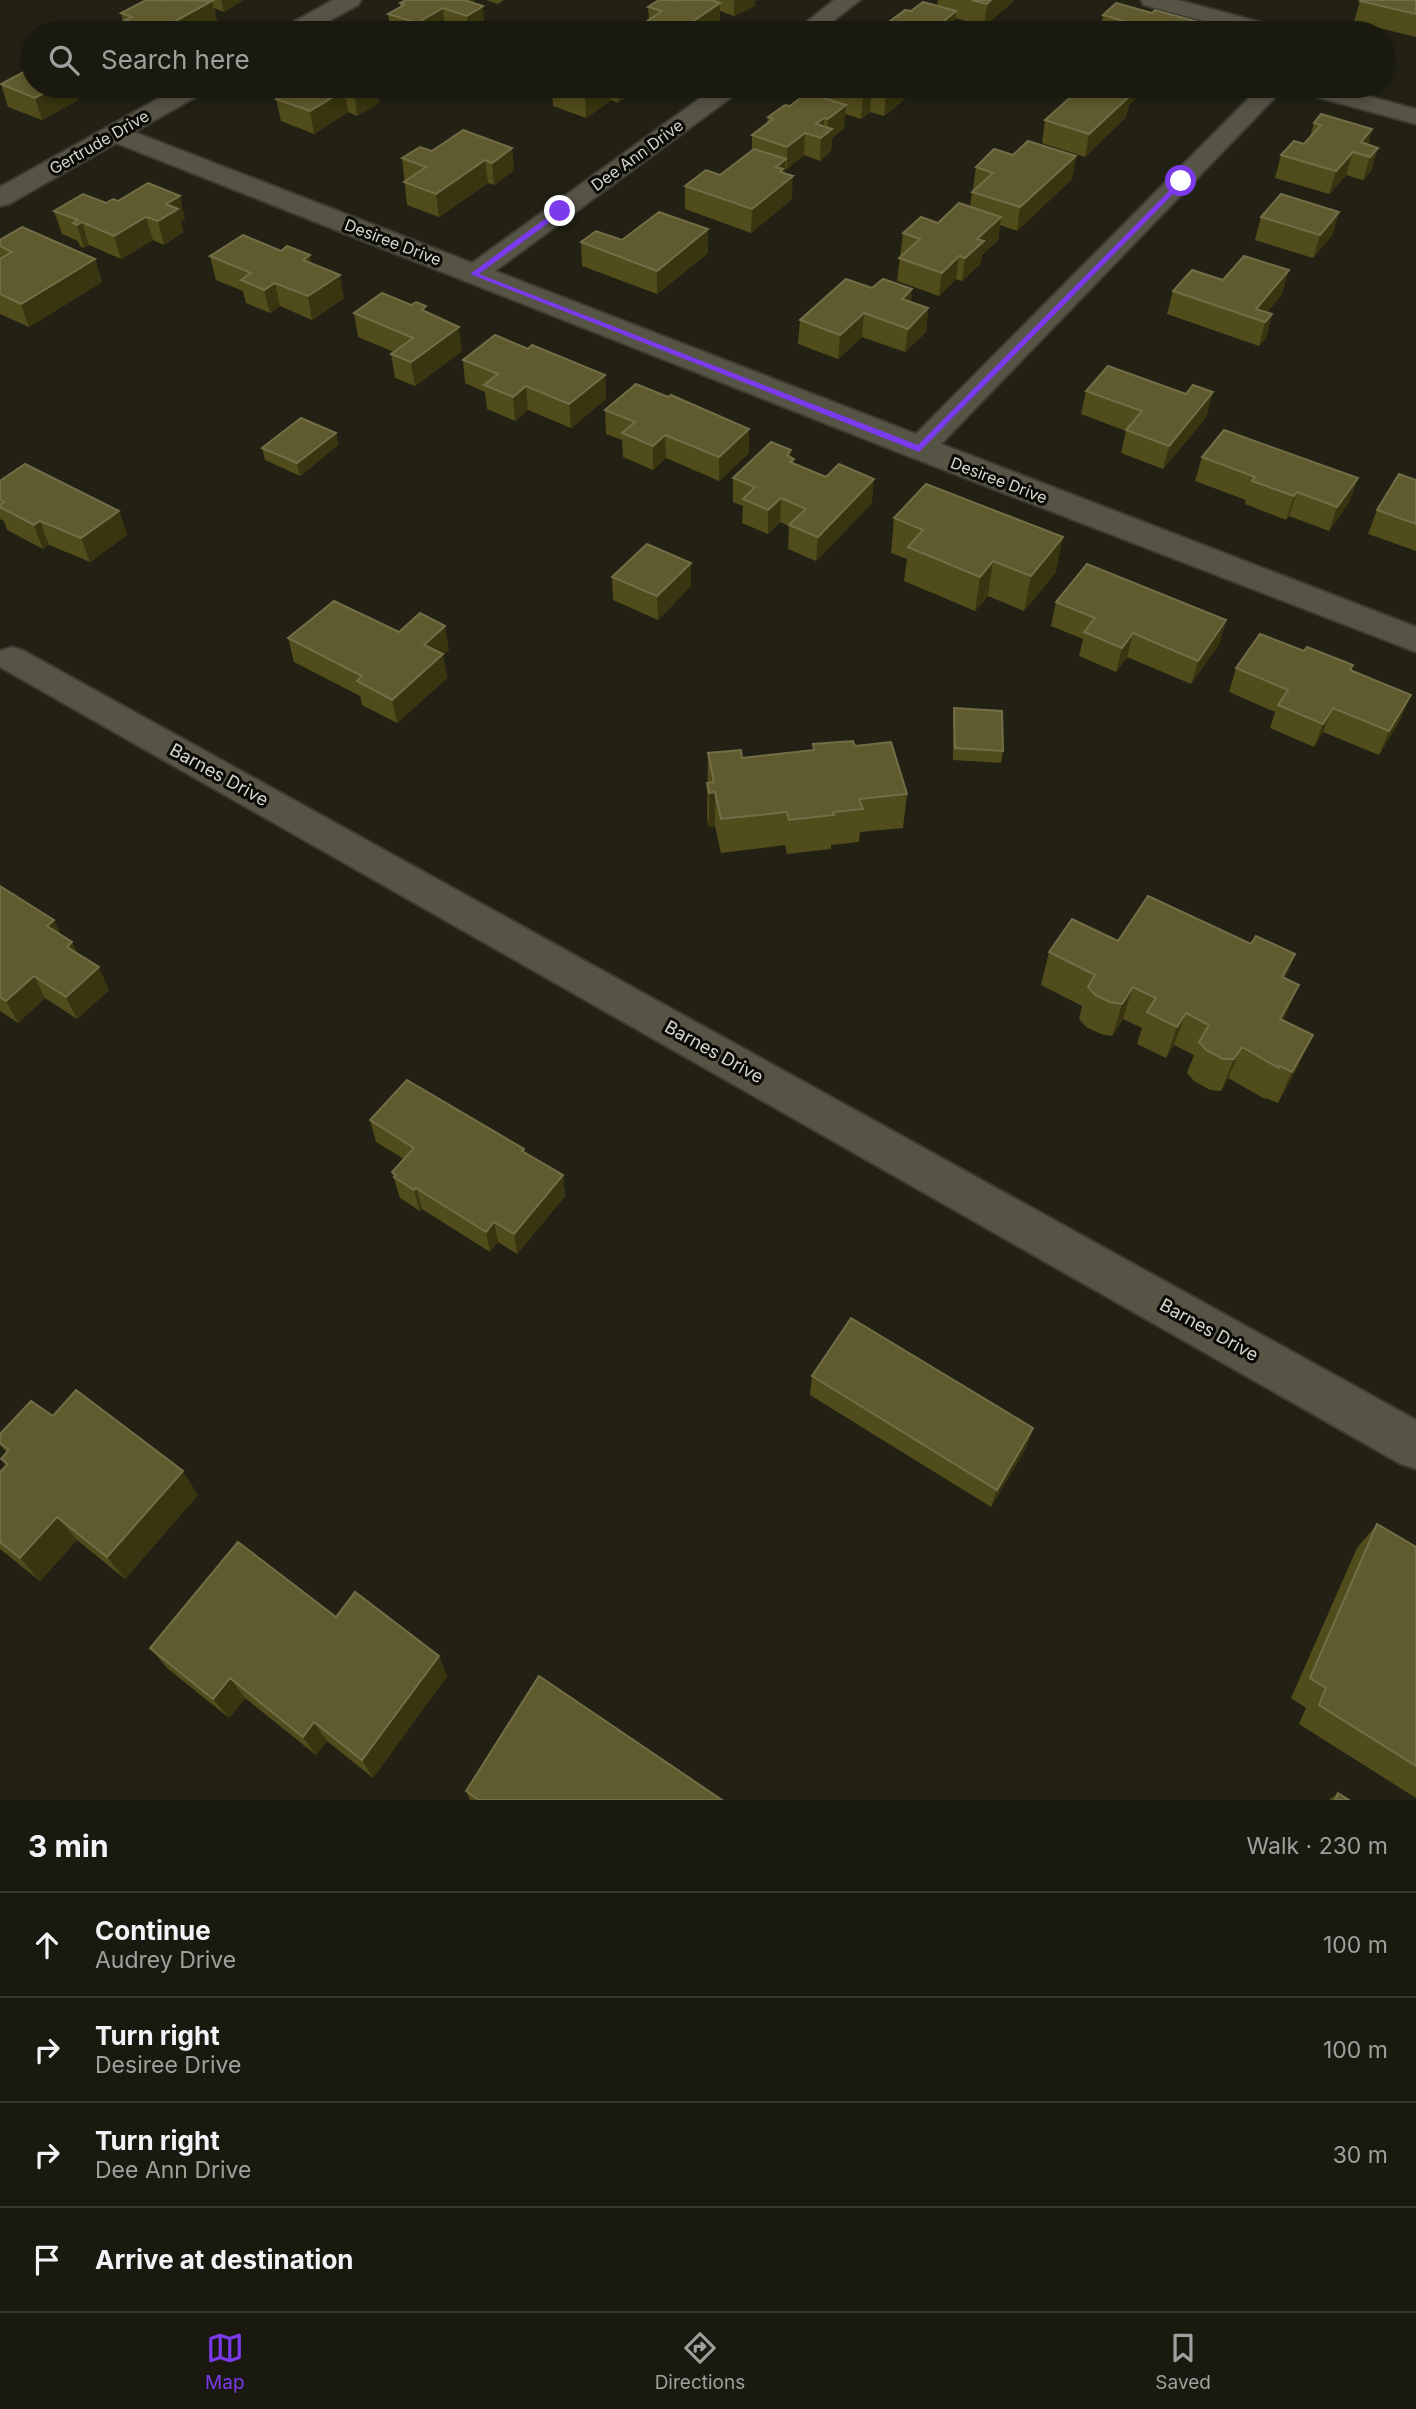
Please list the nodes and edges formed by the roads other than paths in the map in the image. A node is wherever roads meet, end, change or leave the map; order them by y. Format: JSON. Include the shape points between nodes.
{"nodes":[{"id":1,"x":350,"y":0,"type":"edge"},
{"id":2,"x":849,"y":0,"type":"edge"},
{"id":3,"x":1152,"y":0,"type":"edge"},
{"id":4,"x":312,"y":21,"type":"edge"},
{"id":5,"x":820,"y":21,"type":"edge"},
{"id":6,"x":1229,"y":21,"type":"edge"},
{"id":7,"x":177,"y":98,"type":"edge"},
{"id":8,"x":716,"y":98,"type":"edge"},
{"id":9,"x":1262,"y":98,"type":"edge"},
{"id":10,"x":1347,"y":98,"type":"edge"},
{"id":11,"x":1416,"y":117,"type":"edge"},
{"id":12,"x":114,"y":133,"type":"junction"},
{"id":13,"x":0,"y":198,"type":"edge"},
{"id":14,"x":474,"y":274,"type":"junction"},
{"id":15,"x":919,"y":449,"type":"junction"},
{"id":16,"x":1416,"y":640,"type":"edge"},
{"id":17,"x":12,"y":659,"type":"dead end"},
{"id":18,"x":1416,"y":1446,"type":"edge"}],
"edges":[{"from":1,"to":4,"type":"street"},
{"from":2,"to":5,"type":"street"},
{"from":3,"to":6,"type":"street"},
{"from":7,"to":12,"type":"street","name":"Gertrude Drive"},
{"from":8,"to":14,"type":"street","name":"Dee Ann Drive"},
{"from":9,"to":15,"type":"street"},
{"from":10,"to":11,"type":"street"},
{"from":12,"to":13,"type":"street","name":"Gertrude Drive"},
{"from":12,"to":14,"type":"street","name":"Desiree Drive"},
{"from":14,"to":15,"type":"street","name":"Desiree Drive"},
{"from":15,"to":16,"type":"street","name":"Desiree Drive"},
{"from":17,"to":18,"type":"street","name":"Barnes Drive"}]}
